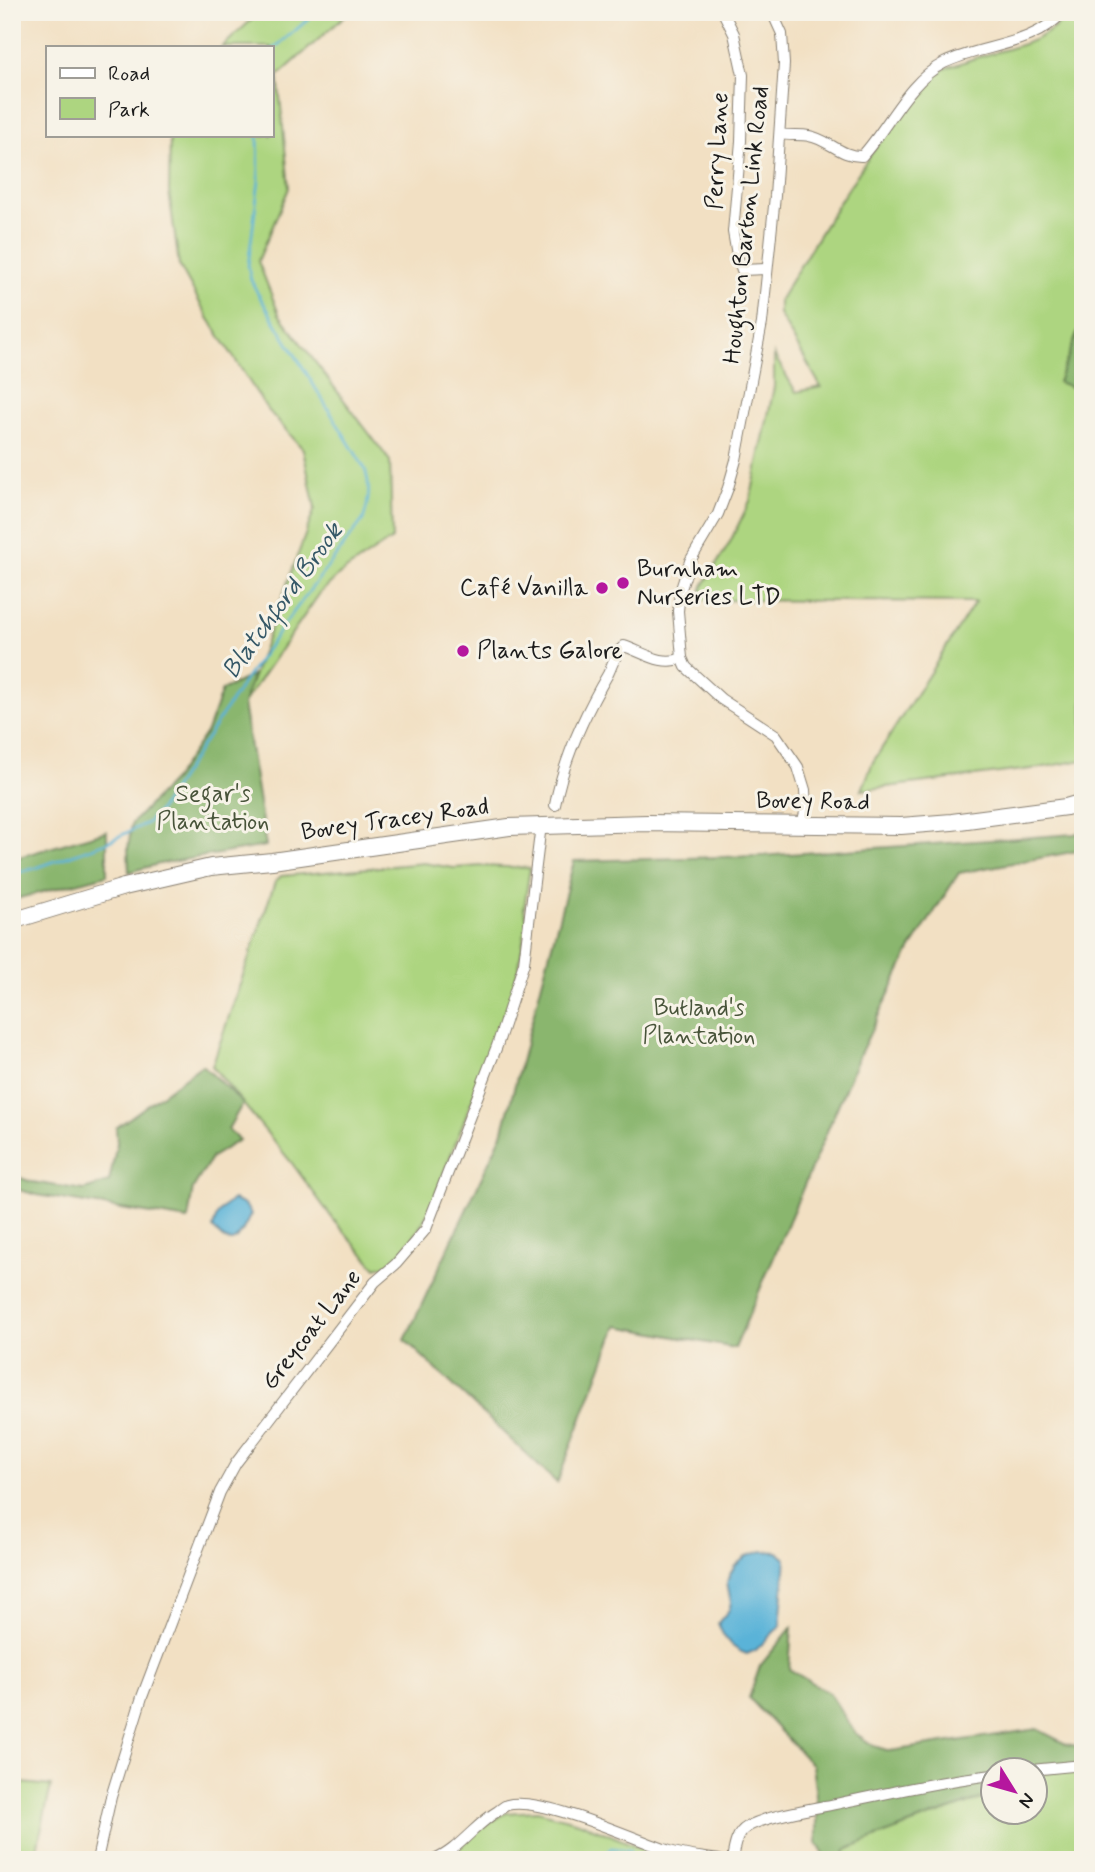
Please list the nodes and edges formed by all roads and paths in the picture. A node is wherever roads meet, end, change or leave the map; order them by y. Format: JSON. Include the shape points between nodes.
{"nodes":[{"id":1,"x":723,"y":12,"type":"edge"},
{"id":2,"x":772,"y":12,"type":"edge"},
{"id":3,"x":1063,"y":12,"type":"edge"},
{"id":4,"x":780,"y":134,"type":"junction"},
{"id":5,"x":766,"y":269,"type":"junction"},
{"id":6,"x":682,"y":658,"type":"junction"},
{"id":7,"x":1083,"y":802,"type":"edge"},
{"id":8,"x":555,"y":805,"type":"dead end"},
{"id":9,"x":541,"y":825,"type":"junction"},
{"id":10,"x":802,"y":825,"type":"junction"},
{"id":11,"x":12,"y":921,"type":"edge"},
{"id":12,"x":1083,"y":1765,"type":"edge"},
{"id":13,"x":1050,"y":1768,"type":"edge"},
{"id":14,"x":979,"y":1777,"type":"edge"},
{"id":15,"x":668,"y":1855,"type":"edge"},
{"id":16,"x":96,"y":1860,"type":"edge"},
{"id":17,"x":434,"y":1860,"type":"edge"},
{"id":18,"x":719,"y":1860,"type":"edge"},
{"id":19,"x":732,"y":1860,"type":"edge"}],
"edges":[{"from":1,"to":5,"type":"street","name":"Perry Lane","via":[[734,34],[743,75],[733,232],[742,270]]},
{"from":2,"to":4,"type":"street","name":"Houghton Barton Link Road","via":[[782,34],[784,64]]},
{"from":3,"to":4,"type":"street","via":[[1032,35],[975,51],[928,73],[862,156],[853,157],[808,135]]},
{"from":4,"to":5,"type":"street","name":"Houghton Barton Link Road"},
{"from":5,"to":6,"type":"street","name":"Houghton Barton Link Road","via":[[762,323],[736,460],[718,514],[690,561],[680,592]]},
{"from":6,"to":8,"type":"street","via":[[662,661],[624,646],[618,651],[583,719]]},
{"from":6,"to":10,"type":"street","via":[[721,699],[776,735],[798,767],[806,808]]},
{"from":7,"to":10,"type":"main road","name":"Bovey Road","via":[[901,827]]},
{"from":9,"to":10,"type":"main road","name":"Bovey Road"},
{"from":9,"to":11,"type":"main road","name":"Bovey Tracey Road","via":[[211,867],[111,890]]},
{"from":9,"to":16,"type":"street","name":"Greycoat Lane","via":[[524,963],[426,1230],[375,1282],[228,1478],[210,1514],[142,1697]]},
{"from":12,"to":13,"type":"street"},
{"from":14,"to":19,"type":"street","via":[[757,1822],[739,1834]]},
{"from":15,"to":17,"type":"street","via":[[554,1810],[507,1805]]},
{"from":15,"to":18,"type":"street"}]}
